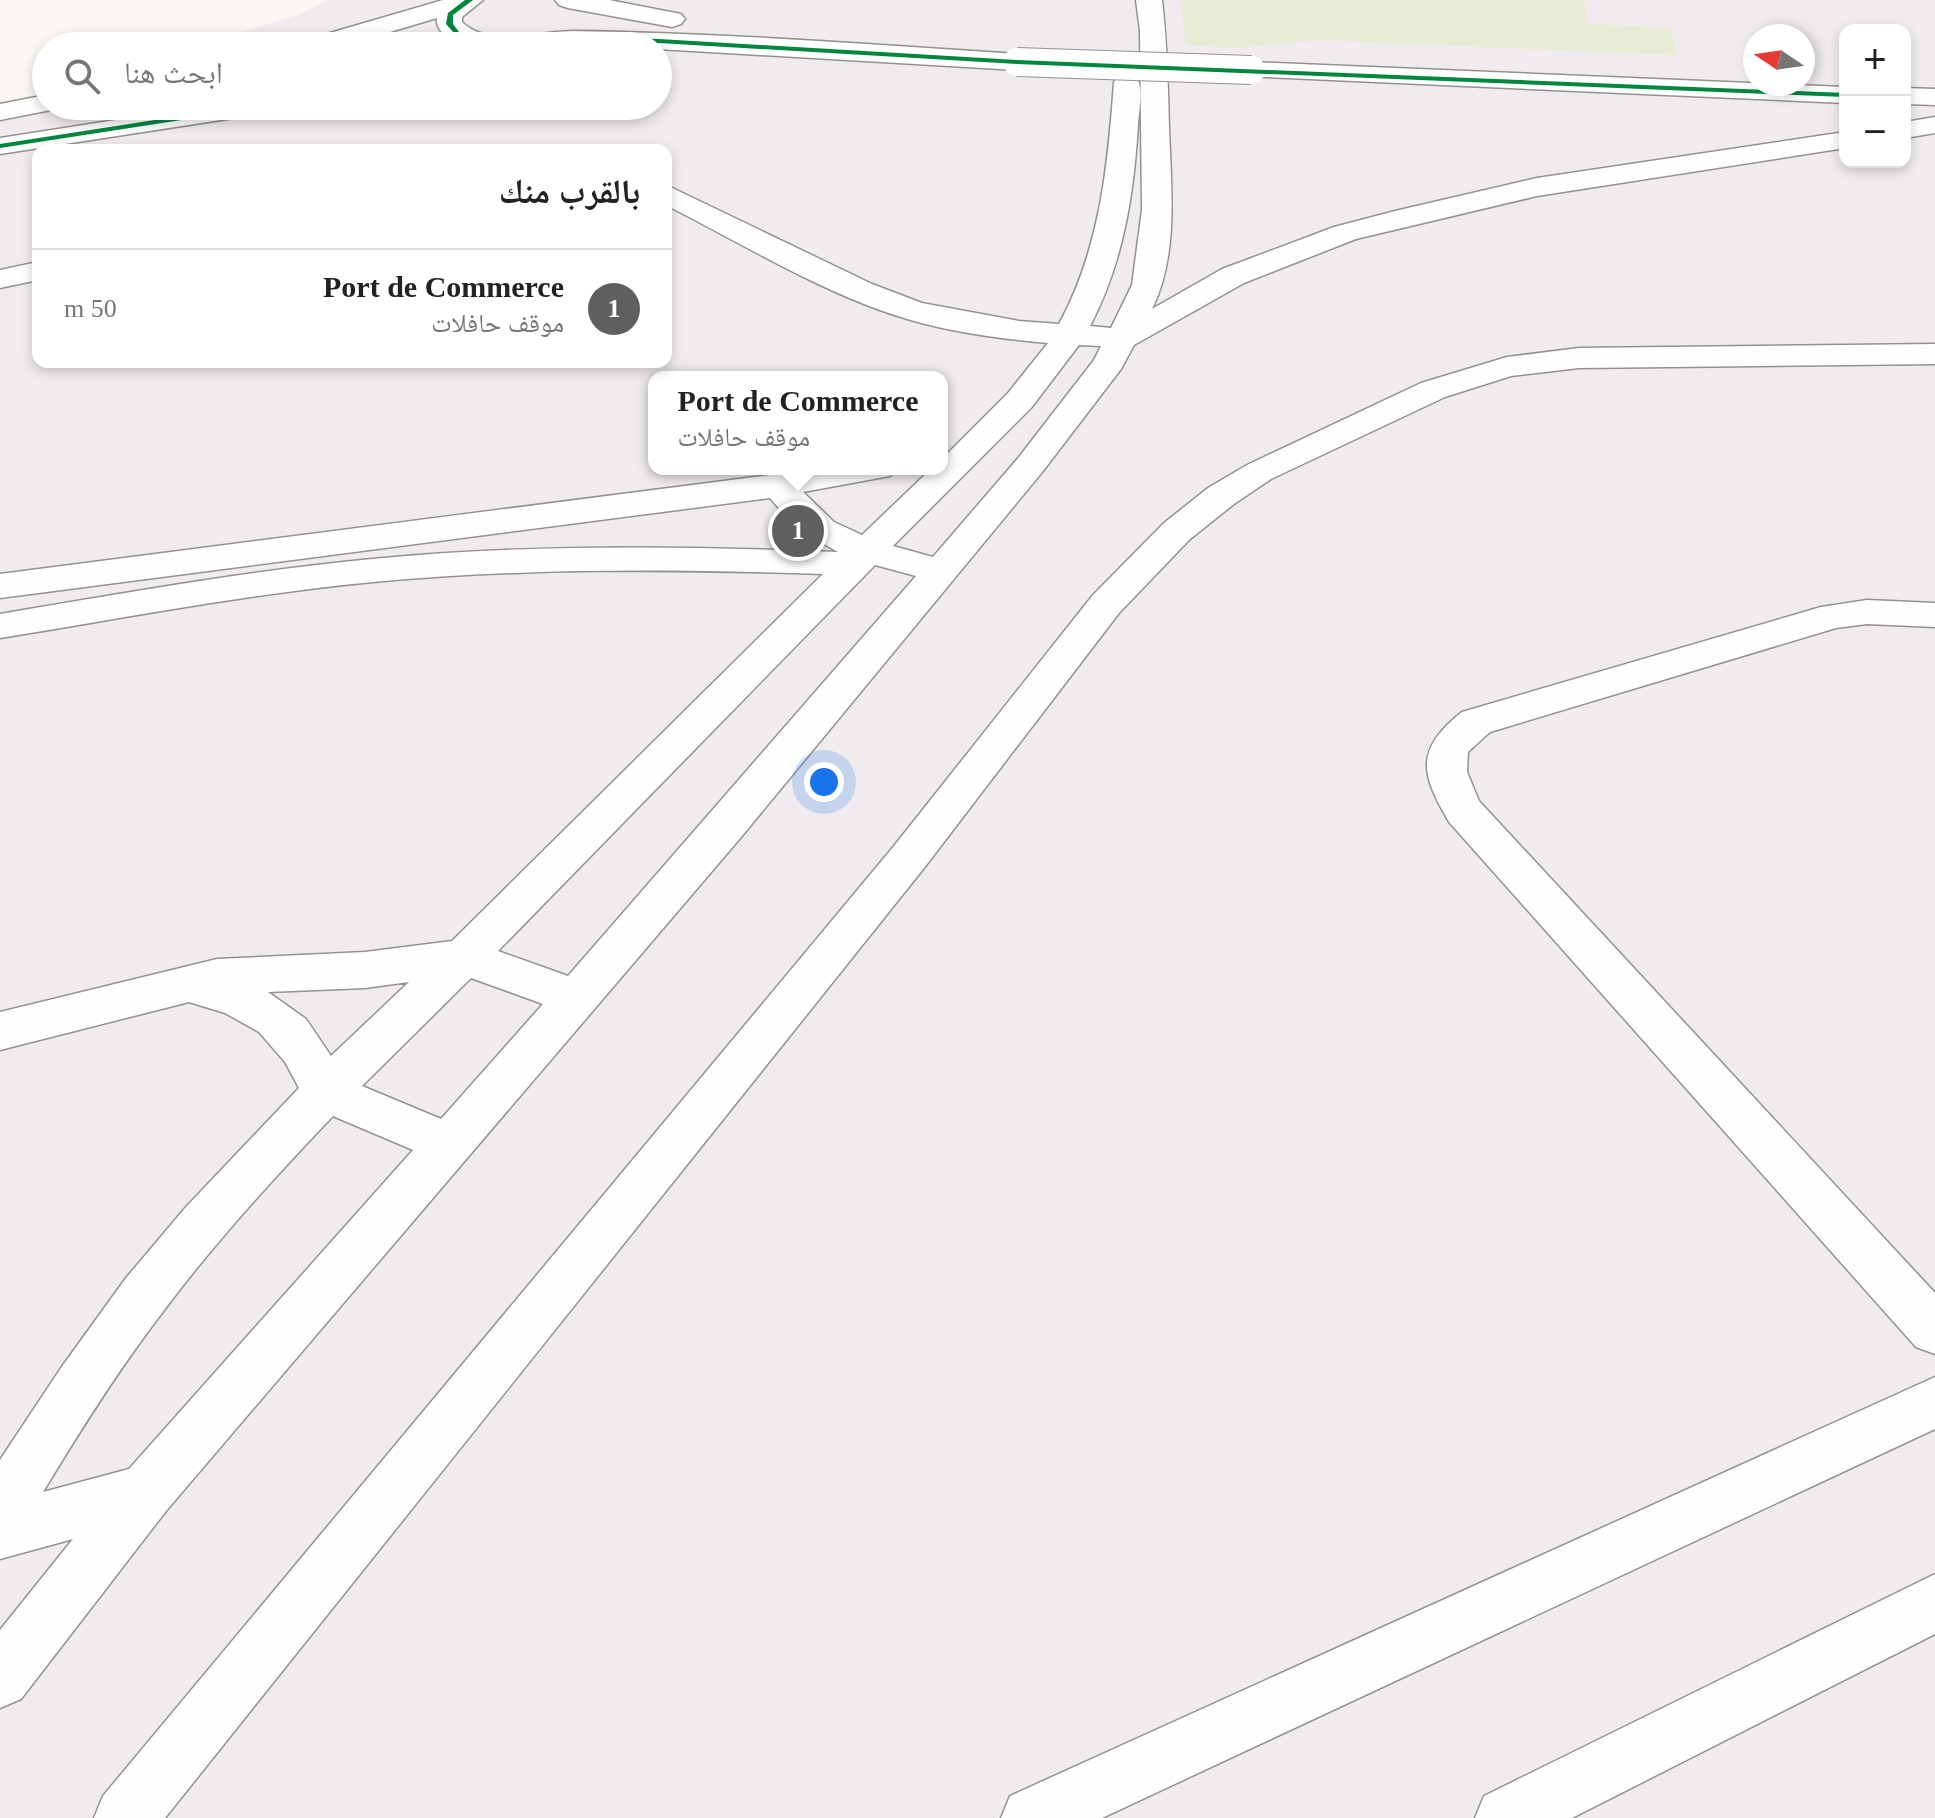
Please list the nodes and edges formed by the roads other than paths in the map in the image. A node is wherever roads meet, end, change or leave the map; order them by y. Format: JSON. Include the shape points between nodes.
{"nodes":[{"id":1,"x":559,"y":0,"type":"edge"},
{"id":2,"x":568,"y":0,"type":"edge"},
{"id":3,"x":639,"y":0,"type":"edge"},
{"id":4,"x":1127,"y":0,"type":"edge"},
{"id":5,"x":1149,"y":0,"type":"edge"},
{"id":6,"x":468,"y":1,"type":"edge"},
{"id":7,"x":662,"y":18,"type":"junction"},
{"id":8,"x":363,"y":32,"type":"edge"},
{"id":9,"x":456,"y":32,"type":"edge"},
{"id":10,"x":545,"y":32,"type":"edge"},
{"id":11,"x":672,"y":42,"type":"edge"},
{"id":12,"x":841,"y":51,"type":"junction"},
{"id":13,"x":1017,"y":56,"type":"junction"},
{"id":14,"x":672,"y":58,"type":"edge"},
{"id":15,"x":1251,"y":64,"type":"junction"},
{"id":16,"x":1743,"y":77,"type":"edge"},
{"id":17,"x":1815,"y":78,"type":"edge"},
{"id":18,"x":1839,"y":79,"type":"edge"},
{"id":19,"x":1911,"y":79,"type":"edge"},
{"id":20,"x":1935,"y":79,"type":"edge"},
{"id":21,"x":1839,"y":95,"type":"edge"},
{"id":22,"x":1911,"y":96,"type":"edge"},
{"id":23,"x":1935,"y":97,"type":"edge"},
{"id":24,"x":32,"y":106,"type":"edge"},
{"id":25,"x":0,"y":112,"type":"edge"},
{"id":26,"x":169,"y":120,"type":"edge"},
{"id":27,"x":1935,"y":125,"type":"edge"},
{"id":28,"x":1911,"y":129,"type":"edge"},
{"id":29,"x":1839,"y":141,"type":"edge"},
{"id":30,"x":0,"y":146,"type":"edge"},
{"id":31,"x":672,"y":197,"type":"edge"},
{"id":32,"x":32,"y":272,"type":"edge"},
{"id":33,"x":0,"y":279,"type":"edge"},
{"id":34,"x":1069,"y":337,"type":"junction"},
{"id":35,"x":1123,"y":338,"type":"junction"},
{"id":36,"x":1935,"y":354,"type":"edge"},
{"id":37,"x":952,"y":458,"type":"edge"},
{"id":38,"x":1031,"y":464,"type":"junction"},
{"id":39,"x":843,"y":475,"type":"edge"},
{"id":40,"x":936,"y":475,"type":"edge"},
{"id":41,"x":779,"y":486,"type":"junction"},
{"id":42,"x":862,"y":556,"type":"junction"},
{"id":43,"x":938,"y":571,"type":"junction"},
{"id":44,"x":0,"y":586,"type":"edge"},
{"id":45,"x":1935,"y":615,"type":"edge"},
{"id":46,"x":0,"y":626,"type":"edge"},
{"id":47,"x":463,"y":957,"type":"junction"},
{"id":48,"x":190,"y":984,"type":"junction"},
{"id":49,"x":578,"y":998,"type":"junction"},
{"id":50,"x":0,"y":1031,"type":"edge"},
{"id":51,"x":324,"y":1091,"type":"junction"},
{"id":52,"x":448,"y":1143,"type":"junction"},
{"id":53,"x":1935,"y":1330,"type":"edge"},
{"id":54,"x":1935,"y":1402,"type":"edge"},
{"id":55,"x":146,"y":1492,"type":"junction"},
{"id":56,"x":0,"y":1511,"type":"edge"},
{"id":57,"x":0,"y":1531,"type":"edge"},
{"id":58,"x":1935,"y":1603,"type":"edge"},
{"id":59,"x":0,"y":1678,"type":"edge"},
{"id":60,"x":125,"y":1818,"type":"edge"},
{"id":61,"x":1032,"y":1818,"type":"edge"},
{"id":62,"x":1506,"y":1818,"type":"edge"}],
"edges":[{"from":1,"to":10,"type":"street","via":[[567,10],[561,22]]},
{"from":2,"to":7,"type":"street"},
{"from":3,"to":7,"type":"street"},
{"from":4,"to":34,"type":"street","via":[[1131,30],[1114,220],[1090,298]]},
{"from":5,"to":35,"type":"street","via":[[1157,210],[1148,285]]},
{"from":6,"to":8,"type":"street"},
{"from":6,"to":9,"type":"street","via":[[450,14],[449,24]]},
{"from":7,"to":13,"type":"street","via":[[830,41]]},
{"from":11,"to":12,"type":"street"},
{"from":12,"to":13,"type":"street"},
{"from":12,"to":14,"type":"street"},
{"from":13,"to":15,"type":"street","bridge":true},
{"from":15,"to":16,"type":"street"},
{"from":15,"to":21,"type":"street"},
{"from":17,"to":18,"type":"street"},
{"from":19,"to":20,"type":"street"},
{"from":22,"to":23,"type":"street"},
{"from":24,"to":25,"type":"street"},
{"from":26,"to":30,"type":"street"},
{"from":27,"to":28,"type":"street"},
{"from":29,"to":35,"type":"street","via":[[1537,187],[1375,225],[1233,276]]},
{"from":31,"to":34,"type":"street","via":[[885,301],[951,320]]},
{"from":32,"to":33,"type":"street"},
{"from":34,"to":35,"type":"street"},
{"from":34,"to":37,"type":"street","via":[[1020,398]]},
{"from":35,"to":38,"type":"street"},
{"from":36,"to":60,"type":"street","via":[[1579,358],[1507,367],[1433,390],[1259,472],[1177,531],[1106,604],[909,857]]},
{"from":37,"to":38,"type":"street"},
{"from":38,"to":43,"type":"street"},
{"from":39,"to":41,"type":"street"},
{"from":40,"to":42,"type":"street"},
{"from":41,"to":42,"type":"street","via":[[809,520]]},
{"from":41,"to":44,"type":"street"},
{"from":42,"to":43,"type":"street"},
{"from":42,"to":46,"type":"street","via":[[427,566],[281,581]]},
{"from":42,"to":47,"type":"street"},
{"from":43,"to":49,"type":"street"},
{"from":45,"to":53,"type":"street","via":[[1867,612],[1801,624],[1476,722],[1445,753],[1447,781],[1464,811]]},
{"from":47,"to":48,"type":"street","via":[[350,971],[241,974]]},
{"from":47,"to":49,"type":"street"},
{"from":47,"to":51,"type":"street"},
{"from":48,"to":50,"type":"street"},
{"from":48,"to":51,"type":"street","via":[[270,1012],[303,1048]]},
{"from":49,"to":52,"type":"street"},
{"from":51,"to":52,"type":"street"},
{"from":51,"to":56,"type":"street","via":[[167,1266],[98,1358]]},
{"from":52,"to":55,"type":"street"},
{"from":54,"to":61,"type":"street"},
{"from":55,"to":57,"type":"street"},
{"from":55,"to":59,"type":"street"},
{"from":58,"to":62,"type":"street"}]}
